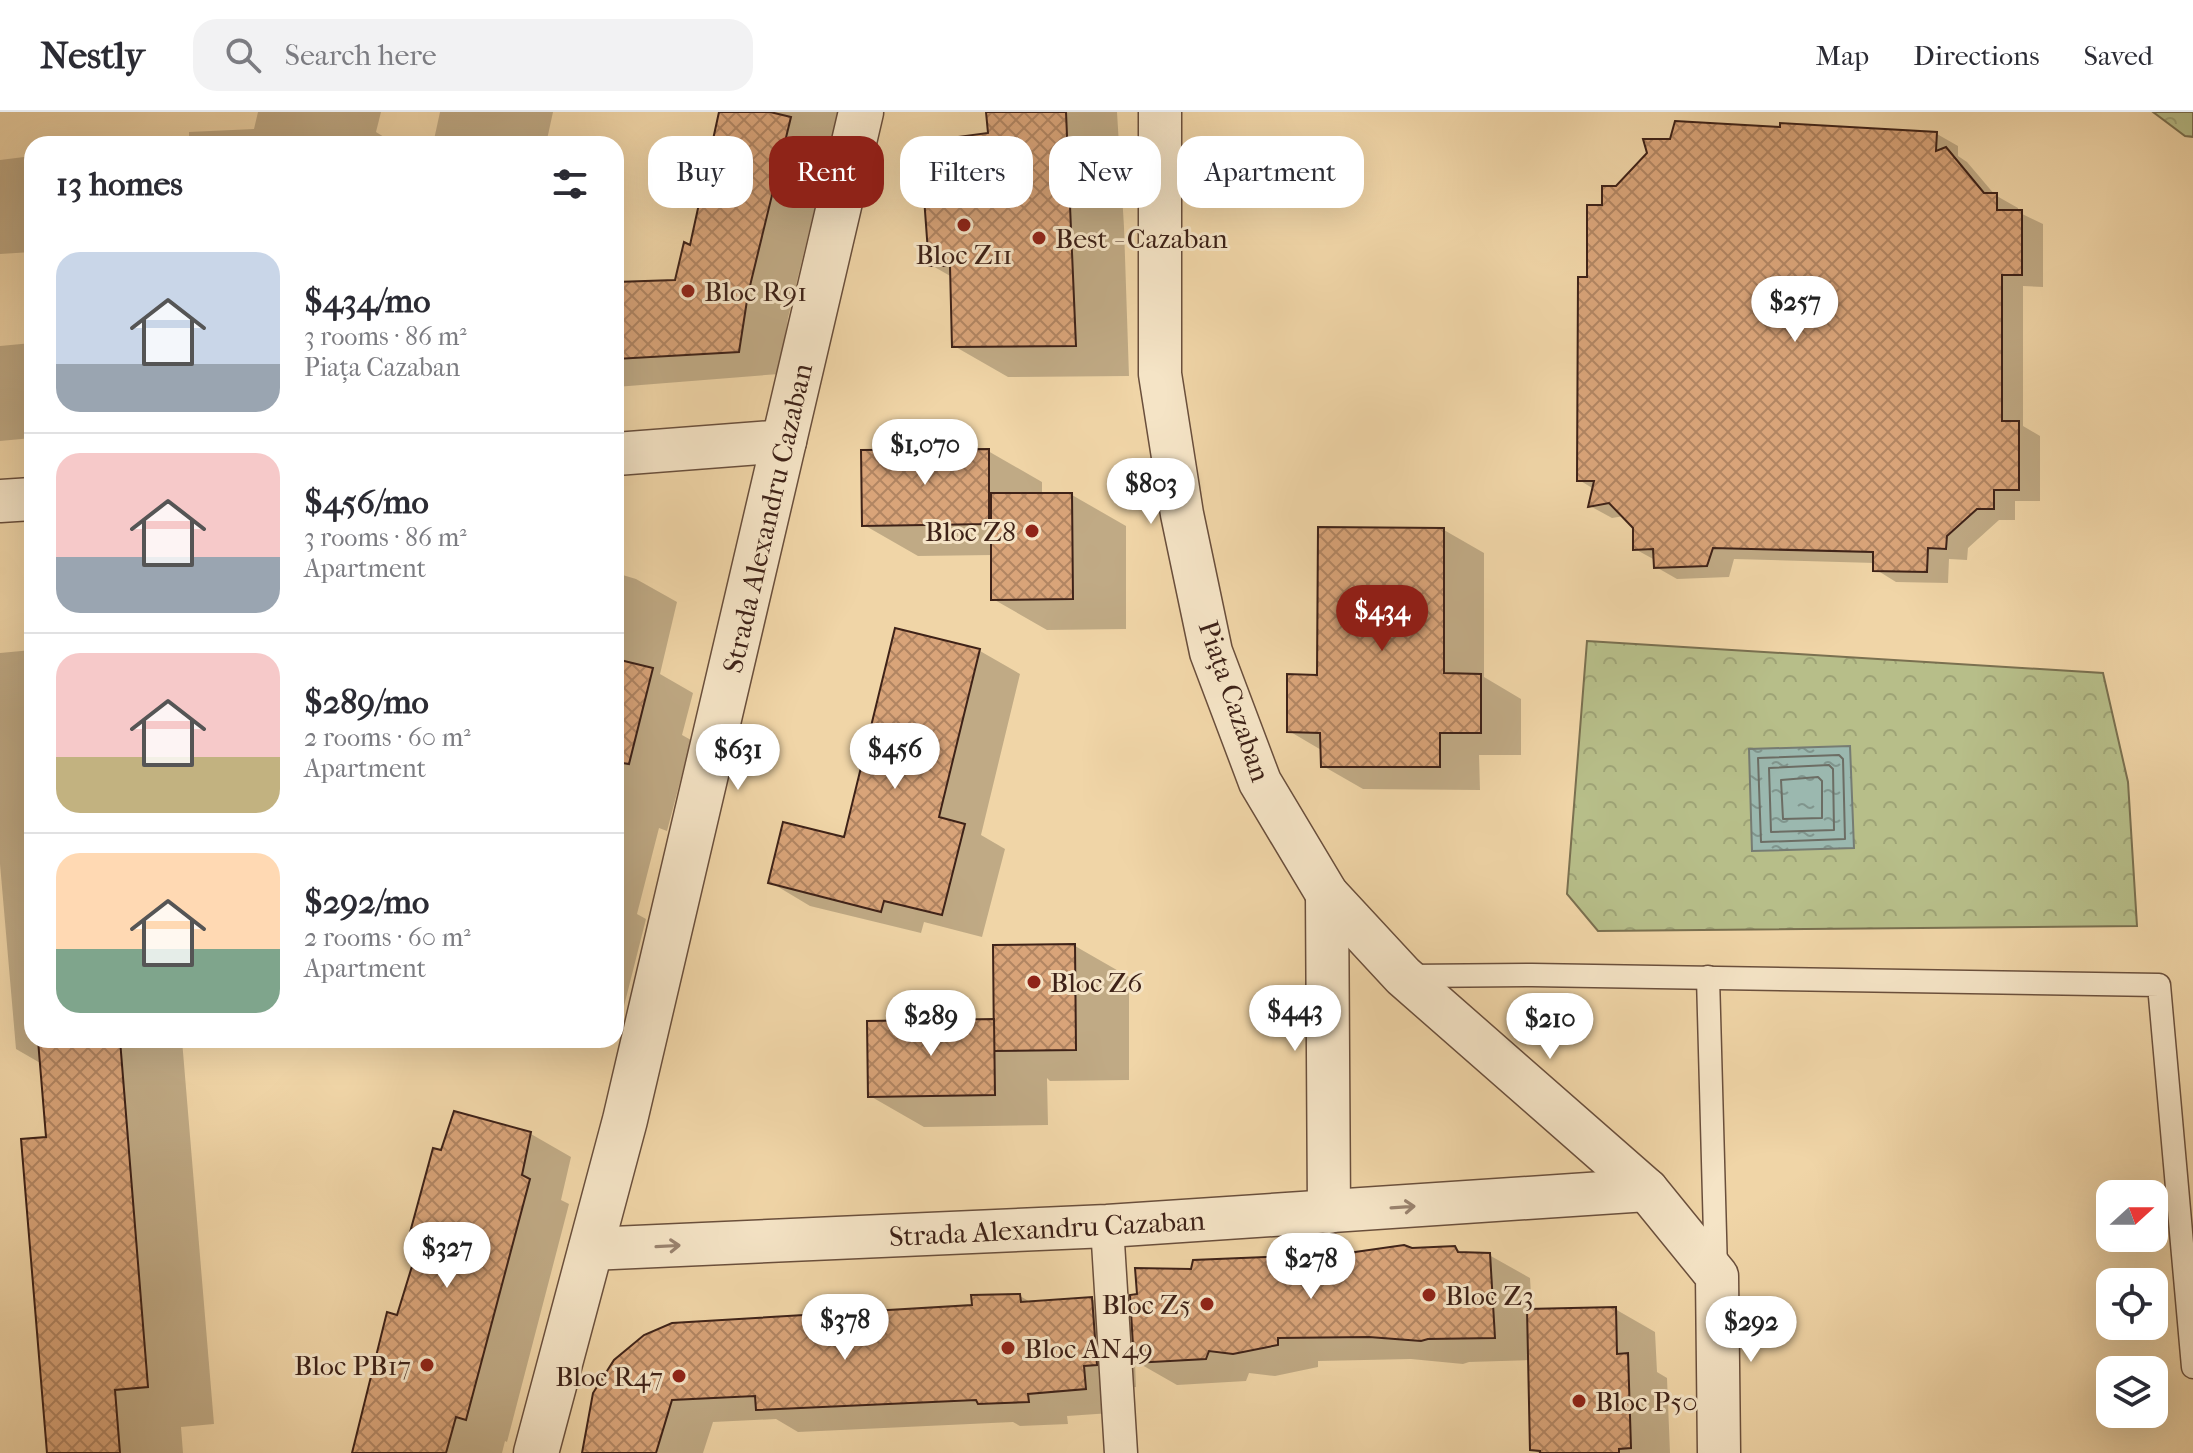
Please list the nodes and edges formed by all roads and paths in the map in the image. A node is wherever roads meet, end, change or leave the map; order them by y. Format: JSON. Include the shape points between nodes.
{"nodes":[{"id":1,"x":861,"y":112,"type":"edge"},
{"id":2,"x":1160,"y":112,"type":"edge"},
{"id":3,"x":785,"y":441,"type":"junction"},
{"id":4,"x":624,"y":453,"type":"edge"},
{"id":5,"x":24,"y":500,"type":"edge"},
{"id":6,"x":0,"y":501,"type":"edge"},
{"id":7,"x":1327,"y":894,"type":"junction"},
{"id":8,"x":1403,"y":976,"type":"junction"},
{"id":9,"x":1708,"y":977,"type":"junction"},
{"id":10,"x":1647,"y":1190,"type":"junction"},
{"id":11,"x":1329,"y":1212,"type":"junction"},
{"id":12,"x":1107,"y":1226,"type":"junction"},
{"id":13,"x":590,"y":1249,"type":"junction"},
{"id":14,"x":1717,"y":1276,"type":"junction"},
{"id":15,"x":2193,"y":1367,"type":"edge"},
{"id":16,"x":536,"y":1453,"type":"edge"},
{"id":17,"x":1121,"y":1453,"type":"edge"},
{"id":18,"x":1719,"y":1453,"type":"edge"}],
"edges":[{"from":1,"to":3,"type":"street","name":"Strada Alexandru Cazaban"},
{"from":2,"to":7,"type":"street","name":"Piața Cazaban","via":[[1160,374],[1211,652],[1260,782]]},
{"from":3,"to":4,"type":"street"},
{"from":3,"to":13,"type":"street","name":"Strada Alexandru Cazaban"},
{"from":5,"to":6,"type":"street"},
{"from":7,"to":8,"type":"street"},
{"from":7,"to":11,"type":"street"},
{"from":8,"to":9,"type":"lane"},
{"from":8,"to":10,"type":"street"},
{"from":9,"to":14,"type":"lane"},
{"from":9,"to":15,"type":"lane","via":[[2159,985]]},
{"from":11,"to":10,"type":"street","name":"Strada Alexandru Cazaban","one_way":true},
{"from":10,"to":14,"type":"street"},
{"from":11,"to":12,"type":"street","name":"Strada Alexandru Cazaban"},
{"from":13,"to":12,"type":"street","name":"Strada Alexandru Cazaban","one_way":true},
{"from":12,"to":17,"type":"street"},
{"from":13,"to":16,"type":"street","name":"Strada Alexandru Cazaban"},
{"from":14,"to":18,"type":"street"}]}
